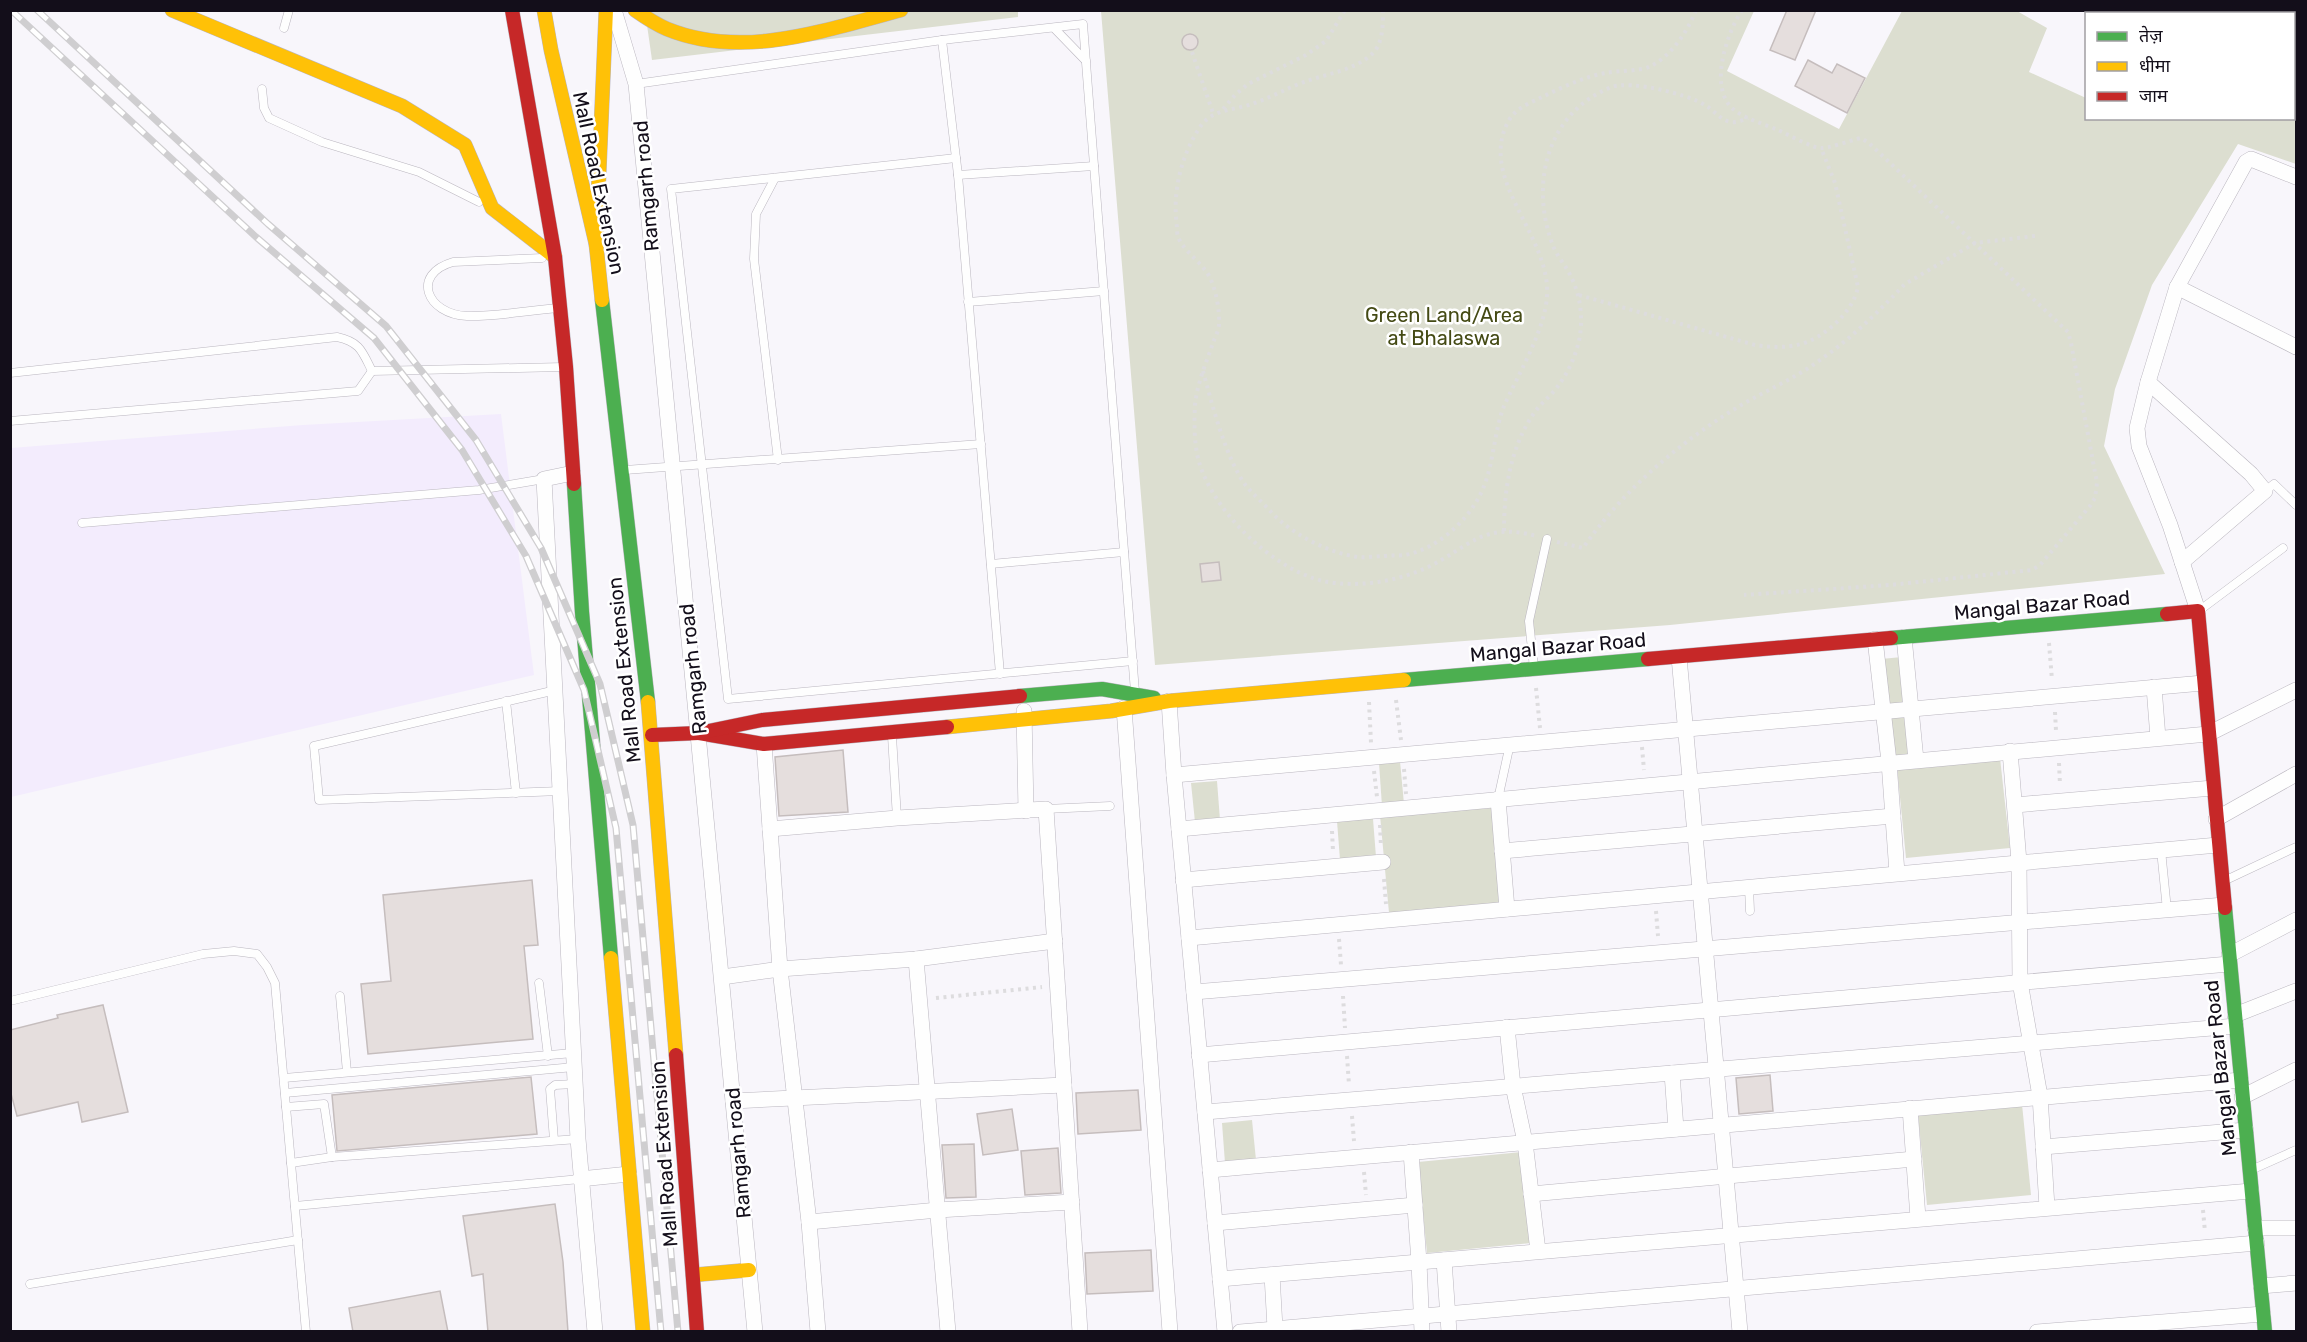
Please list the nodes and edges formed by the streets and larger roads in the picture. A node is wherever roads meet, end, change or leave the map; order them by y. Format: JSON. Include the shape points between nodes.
{"nodes":[{"id":1,"x":172,"y":10,"type":"edge"},
{"id":2,"x":512,"y":10,"type":"edge"},
{"id":3,"x":544,"y":10,"type":"edge"},
{"id":4,"x":606,"y":10,"type":"edge"},
{"id":5,"x":614,"y":10,"type":"edge"},
{"id":6,"x":635,"y":10,"type":"edge"},
{"id":7,"x":901,"y":10,"type":"edge"},
{"id":8,"x":2296,"y":177,"type":"edge"},
{"id":9,"x":597,"y":244,"type":"junction"},
{"id":10,"x":555,"y":257,"type":"junction"},
{"id":11,"x":2177,"y":287,"type":"junction"},
{"id":12,"x":2296,"y":347,"type":"edge"},
{"id":13,"x":2148,"y":382,"type":"junction"},
{"id":14,"x":573,"y":473,"type":"junction"},
{"id":15,"x":2182,"y":562,"type":"junction"},
{"id":16,"x":2198,"y":611,"type":"junction"},
{"id":17,"x":1904,"y":637,"type":"junction"},
{"id":18,"x":1875,"y":639,"type":"junction"},
{"id":19,"x":1679,"y":657,"type":"junction"},
{"id":20,"x":2203,"y":683,"type":"junction"},
{"id":21,"x":2154,"y":687,"type":"junction"},
{"id":22,"x":2296,"y":690,"type":"edge"},
{"id":23,"x":1023,"y":696,"type":"junction"},
{"id":24,"x":1169,"y":701,"type":"junction"},
{"id":25,"x":1132,"y":703,"type":"junction"},
{"id":26,"x":1912,"y":709,"type":"junction"},
{"id":27,"x":1884,"y":711,"type":"junction"},
{"id":28,"x":1024,"y":720,"type":"junction"},
{"id":29,"x":1684,"y":729,"type":"junction"},
{"id":30,"x":699,"y":733,"type":"junction"},
{"id":31,"x":2208,"y":734,"type":"junction"},
{"id":32,"x":652,"y":735,"type":"junction"},
{"id":33,"x":2158,"y":738,"type":"junction"},
{"id":34,"x":764,"y":744,"type":"junction"},
{"id":35,"x":2010,"y":751,"type":"junction"},
{"id":36,"x":1916,"y":760,"type":"junction"},
{"id":37,"x":1889,"y":762,"type":"junction"},
{"id":38,"x":2296,"y":774,"type":"edge"},
{"id":39,"x":1173,"y":775,"type":"junction"},
{"id":40,"x":1689,"y":781,"type":"junction"},
{"id":41,"x":2213,"y":788,"type":"junction"},
{"id":42,"x":1498,"y":799,"type":"junction"},
{"id":43,"x":2015,"y":805,"type":"junction"},
{"id":44,"x":1026,"y":811,"type":"junction"},
{"id":45,"x":1893,"y":816,"type":"junction"},
{"id":46,"x":2216,"y":819,"type":"junction"},
{"id":47,"x":770,"y":829,"type":"junction"},
{"id":48,"x":1179,"y":829,"type":"junction"},
{"id":49,"x":1694,"y":834,"type":"junction"},
{"id":50,"x":2218,"y":845,"type":"junction"},
{"id":51,"x":1502,"y":851,"type":"junction"},
{"id":52,"x":1383,"y":862,"type":"dead end"},
{"id":53,"x":2019,"y":862,"type":"junction"},
{"id":54,"x":1897,"y":873,"type":"junction"},
{"id":55,"x":1183,"y":880,"type":"junction"},
{"id":56,"x":1699,"y":891,"type":"junction"},
{"id":57,"x":2224,"y":905,"type":"junction"},
{"id":58,"x":1507,"y":909,"type":"junction"},
{"id":59,"x":2296,"y":920,"type":"edge"},
{"id":60,"x":2019,"y":922,"type":"junction"},
{"id":61,"x":1189,"y":938,"type":"junction"},
{"id":62,"x":1055,"y":941,"type":"junction"},
{"id":63,"x":1704,"y":948,"type":"junction"},
{"id":64,"x":916,"y":959,"type":"junction"},
{"id":65,"x":2229,"y":959,"type":"junction"},
{"id":66,"x":780,"y":969,"type":"junction"},
{"id":67,"x":722,"y":977,"type":"junction"},
{"id":68,"x":2019,"y":982,"type":"junction"},
{"id":69,"x":2296,"y":991,"type":"edge"},
{"id":70,"x":1194,"y":992,"type":"junction"},
{"id":71,"x":1710,"y":1009,"type":"junction"},
{"id":72,"x":2235,"y":1020,"type":"junction"},
{"id":73,"x":1507,"y":1027,"type":"junction"},
{"id":74,"x":2030,"y":1043,"type":"junction"},
{"id":75,"x":1199,"y":1055,"type":"junction"},
{"id":76,"x":1716,"y":1069,"type":"junction"},
{"id":77,"x":2296,"y":1070,"type":"edge"},
{"id":78,"x":1672,"y":1073,"type":"junction"},
{"id":79,"x":2241,"y":1080,"type":"junction"},
{"id":80,"x":1064,"y":1085,"type":"junction"},
{"id":81,"x":1513,"y":1086,"type":"junction"},
{"id":82,"x":928,"y":1092,"type":"junction"},
{"id":83,"x":2040,"y":1096,"type":"junction"},
{"id":84,"x":795,"y":1097,"type":"junction"},
{"id":85,"x":2242,"y":1097,"type":"junction"},
{"id":86,"x":733,"y":1101,"type":"junction"},
{"id":87,"x":1910,"y":1108,"type":"junction"},
{"id":88,"x":1205,"y":1113,"type":"junction"},
{"id":89,"x":1721,"y":1125,"type":"junction"},
{"id":90,"x":1676,"y":1128,"type":"junction"},
{"id":91,"x":2246,"y":1130,"type":"junction"},
{"id":92,"x":1525,"y":1142,"type":"junction"},
{"id":93,"x":2043,"y":1146,"type":"junction"},
{"id":94,"x":1411,"y":1152,"type":"junction"},
{"id":95,"x":1914,"y":1159,"type":"junction"},
{"id":96,"x":1210,"y":1170,"type":"junction"},
{"id":97,"x":629,"y":1174,"type":"junction"},
{"id":98,"x":1725,"y":1176,"type":"junction"},
{"id":99,"x":580,"y":1179,"type":"junction"},
{"id":100,"x":2251,"y":1191,"type":"junction"},
{"id":101,"x":1531,"y":1194,"type":"junction"},
{"id":102,"x":1072,"y":1202,"type":"junction"},
{"id":103,"x":1415,"y":1205,"type":"junction"},
{"id":104,"x":2047,"y":1207,"type":"junction"},
{"id":105,"x":938,"y":1210,"type":"junction"},
{"id":106,"x":1918,"y":1218,"type":"junction"},
{"id":107,"x":809,"y":1222,"type":"junction"},
{"id":108,"x":1215,"y":1223,"type":"junction"},
{"id":109,"x":2296,"y":1228,"type":"edge"},
{"id":110,"x":1731,"y":1234,"type":"junction"},
{"id":111,"x":2256,"y":1236,"type":"junction"},
{"id":112,"x":1538,"y":1251,"type":"junction"},
{"id":113,"x":1444,"y":1260,"type":"junction"},
{"id":114,"x":1419,"y":1262,"type":"junction"},
{"id":115,"x":749,"y":1270,"type":"junction"},
{"id":116,"x":693,"y":1275,"type":"junction"},
{"id":117,"x":1272,"y":1275,"type":"junction"},
{"id":118,"x":1220,"y":1279,"type":"junction"},
{"id":119,"x":2296,"y":1283,"type":"edge"},
{"id":120,"x":2260,"y":1286,"type":"junction"},
{"id":121,"x":1736,"y":1288,"type":"junction"},
{"id":122,"x":1448,"y":1313,"type":"junction"},
{"id":123,"x":2263,"y":1314,"type":"junction"},
{"id":124,"x":1421,"y":1316,"type":"junction"},
{"id":125,"x":1275,"y":1329,"type":"junction"},
{"id":126,"x":595,"y":1332,"type":"edge"},
{"id":127,"x":643,"y":1332,"type":"edge"},
{"id":128,"x":697,"y":1332,"type":"edge"},
{"id":129,"x":755,"y":1332,"type":"edge"},
{"id":130,"x":818,"y":1332,"type":"edge"},
{"id":131,"x":948,"y":1332,"type":"edge"},
{"id":132,"x":1080,"y":1332,"type":"edge"},
{"id":133,"x":1170,"y":1332,"type":"edge"},
{"id":134,"x":1225,"y":1332,"type":"edge"},
{"id":135,"x":1240,"y":1332,"type":"edge"},
{"id":136,"x":1422,"y":1332,"type":"edge"},
{"id":137,"x":1449,"y":1332,"type":"edge"},
{"id":138,"x":1740,"y":1332,"type":"edge"},
{"id":139,"x":2037,"y":1332,"type":"edge"},
{"id":140,"x":2265,"y":1332,"type":"edge"}],
"edges":[{"from":1,"to":10,"type":"main road","via":[[402,106],[465,145],[492,208]]},
{"from":2,"to":10,"type":"main road","name":"Mall Road Extension"},
{"from":3,"to":9,"type":"main road","name":"Mall Road Extension"},
{"from":4,"to":9,"type":"main road"},
{"from":5,"to":30,"type":"street","name":"Ramgarh road","via":[[636,84]]},
{"from":6,"to":7,"type":"main road","via":[[668,30],[713,42],[763,42]]},
{"from":8,"to":11,"type":"street","via":[[2248,160]]},
{"from":9,"to":32,"type":"main road","name":"Mall Road Extension"},
{"from":10,"to":14,"type":"main road","name":"Mall Road Extension"},
{"from":11,"to":12,"type":"street"},
{"from":11,"to":13,"type":"street"},
{"from":13,"to":15,"type":"street","via":[[2137,428],[2139,446]]},
{"from":13,"to":15,"type":"street","via":[[2265,491]]},
{"from":14,"to":97,"type":"main road","name":"Mall Road Extension"},
{"from":14,"to":99,"type":"street","via":[[544,479]]},
{"from":15,"to":16,"type":"street"},
{"from":16,"to":17,"type":"main road","name":"Mangal Bazar Road"},
{"from":16,"to":20,"type":"main road","name":"Mangal Bazar Road"},
{"from":17,"to":18,"type":"main road","name":"Mangal Bazar Road"},
{"from":17,"to":26,"type":"street"},
{"from":18,"to":19,"type":"main road","name":"Mangal Bazar Road"},
{"from":18,"to":27,"type":"street"},
{"from":19,"to":24,"type":"main road","name":"Mangal Bazar Road"},
{"from":19,"to":29,"type":"street"},
{"from":20,"to":21,"type":"street"},
{"from":20,"to":31,"type":"main road","name":"Mangal Bazar Road"},
{"from":21,"to":26,"type":"street"},
{"from":21,"to":33,"type":"street"},
{"from":22,"to":31,"type":"street"},
{"from":23,"to":25,"type":"main road","via":[[1102,689]]},
{"from":23,"to":28,"type":"street"},
{"from":23,"to":30,"type":"main road","via":[[762,720]]},
{"from":24,"to":25,"type":"main road","name":"Mangal Bazar Road"},
{"from":24,"to":39,"type":"street"},
{"from":25,"to":28,"type":"main road","name":"Mangal Bazar Road"},
{"from":25,"to":133,"type":"street","via":[[1133,848]]},
{"from":26,"to":27,"type":"street"},
{"from":26,"to":36,"type":"street"},
{"from":27,"to":29,"type":"street"},
{"from":27,"to":37,"type":"street"},
{"from":28,"to":34,"type":"main road","name":"Mangal Bazar Road"},
{"from":28,"to":44,"type":"street"},
{"from":29,"to":39,"type":"street"},
{"from":29,"to":40,"type":"street"},
{"from":30,"to":32,"type":"main road"},
{"from":30,"to":34,"type":"main road","name":"Mangal Bazar Road"},
{"from":30,"to":67,"type":"street","name":"Ramgarh road"},
{"from":31,"to":33,"type":"street"},
{"from":31,"to":41,"type":"main road","name":"Mangal Bazar Road"},
{"from":32,"to":116,"type":"main road","name":"Mall Road Extension"},
{"from":33,"to":35,"type":"street"},
{"from":34,"to":47,"type":"street"},
{"from":35,"to":36,"type":"street"},
{"from":35,"to":43,"type":"street"},
{"from":36,"to":37,"type":"street"},
{"from":37,"to":40,"type":"street"},
{"from":37,"to":45,"type":"street"},
{"from":38,"to":46,"type":"street"},
{"from":39,"to":48,"type":"street"},
{"from":40,"to":42,"type":"street"},
{"from":40,"to":49,"type":"street"},
{"from":41,"to":43,"type":"street"},
{"from":41,"to":46,"type":"main road","name":"Mangal Bazar Road"},
{"from":42,"to":48,"type":"street"},
{"from":42,"to":51,"type":"street"},
{"from":43,"to":53,"type":"street"},
{"from":44,"to":47,"type":"street"},
{"from":44,"to":62,"type":"street","via":[[1046,809]]},
{"from":45,"to":49,"type":"street"},
{"from":45,"to":54,"type":"street"},
{"from":46,"to":50,"type":"main road","name":"Mangal Bazar Road"},
{"from":47,"to":66,"type":"street"},
{"from":48,"to":55,"type":"street"},
{"from":49,"to":51,"type":"street"},
{"from":49,"to":56,"type":"street"},
{"from":50,"to":53,"type":"street"},
{"from":50,"to":57,"type":"main road","name":"Mangal Bazar Road"},
{"from":51,"to":58,"type":"street"},
{"from":52,"to":55,"type":"street"},
{"from":53,"to":54,"type":"street"},
{"from":53,"to":60,"type":"street"},
{"from":54,"to":56,"type":"street"},
{"from":55,"to":61,"type":"street"},
{"from":56,"to":58,"type":"street"},
{"from":56,"to":63,"type":"street"},
{"from":57,"to":60,"type":"street"},
{"from":57,"to":65,"type":"main road","name":"Mangal Bazar Road"},
{"from":58,"to":61,"type":"street"},
{"from":59,"to":65,"type":"street"},
{"from":60,"to":63,"type":"street"},
{"from":60,"to":68,"type":"street"},
{"from":61,"to":70,"type":"street"},
{"from":62,"to":64,"type":"street"},
{"from":62,"to":80,"type":"street"},
{"from":63,"to":70,"type":"street"},
{"from":63,"to":71,"type":"street"},
{"from":64,"to":66,"type":"street"},
{"from":64,"to":82,"type":"street"},
{"from":65,"to":68,"type":"street"},
{"from":65,"to":72,"type":"main road","name":"Mangal Bazar Road"},
{"from":66,"to":67,"type":"street"},
{"from":66,"to":84,"type":"street"},
{"from":67,"to":86,"type":"street","name":"Ramgarh road"},
{"from":68,"to":71,"type":"street"},
{"from":68,"to":74,"type":"street"},
{"from":69,"to":72,"type":"street"},
{"from":70,"to":75,"type":"street"},
{"from":71,"to":73,"type":"street"},
{"from":71,"to":76,"type":"street"},
{"from":72,"to":74,"type":"street"},
{"from":72,"to":79,"type":"main road","name":"Mangal Bazar Road"},
{"from":73,"to":75,"type":"street"},
{"from":73,"to":81,"type":"street"},
{"from":74,"to":76,"type":"street"},
{"from":74,"to":83,"type":"street"},
{"from":75,"to":88,"type":"street"},
{"from":76,"to":78,"type":"street"},
{"from":76,"to":89,"type":"street"},
{"from":77,"to":85,"type":"street"},
{"from":78,"to":81,"type":"street"},
{"from":78,"to":90,"type":"street"},
{"from":79,"to":83,"type":"street"},
{"from":79,"to":85,"type":"main road","name":"Mangal Bazar Road"},
{"from":80,"to":82,"type":"street"},
{"from":80,"to":102,"type":"street"},
{"from":81,"to":88,"type":"street"},
{"from":81,"to":92,"type":"street"},
{"from":82,"to":84,"type":"street"},
{"from":82,"to":105,"type":"street"},
{"from":83,"to":87,"type":"street"},
{"from":83,"to":93,"type":"street"},
{"from":84,"to":86,"type":"street"},
{"from":84,"to":107,"type":"street"},
{"from":85,"to":91,"type":"main road","name":"Mangal Bazar Road"},
{"from":86,"to":115,"type":"street","name":"Ramgarh road"},
{"from":87,"to":89,"type":"street"},
{"from":87,"to":95,"type":"street"},
{"from":88,"to":96,"type":"street"},
{"from":89,"to":90,"type":"street"},
{"from":89,"to":98,"type":"street"},
{"from":90,"to":92,"type":"street"},
{"from":91,"to":93,"type":"street"},
{"from":91,"to":100,"type":"main road","name":"Mangal Bazar Road"},
{"from":92,"to":94,"type":"street"},
{"from":92,"to":101,"type":"street"},
{"from":93,"to":104,"type":"street"},
{"from":94,"to":96,"type":"street"},
{"from":94,"to":103,"type":"street"},
{"from":95,"to":98,"type":"street"},
{"from":95,"to":106,"type":"street"},
{"from":96,"to":108,"type":"street"},
{"from":97,"to":99,"type":"street"},
{"from":97,"to":127,"type":"main road","name":"Mall Road Extension"},
{"from":98,"to":101,"type":"street"},
{"from":98,"to":110,"type":"street"},
{"from":99,"to":126,"type":"street"},
{"from":100,"to":104,"type":"street"},
{"from":100,"to":111,"type":"main road","name":"Mangal Bazar Road"},
{"from":101,"to":112,"type":"street"},
{"from":102,"to":105,"type":"street"},
{"from":102,"to":132,"type":"street"},
{"from":103,"to":108,"type":"street"},
{"from":103,"to":114,"type":"street"},
{"from":104,"to":106,"type":"street"},
{"from":105,"to":107,"type":"street"},
{"from":105,"to":131,"type":"street"},
{"from":106,"to":110,"type":"street"},
{"from":107,"to":130,"type":"street"},
{"from":108,"to":118,"type":"street"},
{"from":109,"to":111,"type":"street"},
{"from":110,"to":112,"type":"street"},
{"from":110,"to":121,"type":"street"},
{"from":111,"to":120,"type":"main road","name":"Mangal Bazar Road"},
{"from":111,"to":121,"type":"street","via":[[2207,1248]]},
{"from":112,"to":113,"type":"street"},
{"from":113,"to":114,"type":"street"},
{"from":113,"to":122,"type":"street"},
{"from":114,"to":117,"type":"street"},
{"from":114,"to":124,"type":"street"},
{"from":115,"to":116,"type":"main road"},
{"from":115,"to":129,"type":"street","name":"Ramgarh road"},
{"from":116,"to":128,"type":"main road","name":"Mall Road Extension"},
{"from":117,"to":118,"type":"street"},
{"from":117,"to":125,"type":"street"},
{"from":118,"to":134,"type":"street"},
{"from":119,"to":120,"type":"street"},
{"from":120,"to":123,"type":"main road","name":"Mangal Bazar Road"},
{"from":121,"to":122,"type":"street"},
{"from":121,"to":138,"type":"street"},
{"from":122,"to":124,"type":"street"},
{"from":122,"to":137,"type":"street"},
{"from":123,"to":139,"type":"street"},
{"from":123,"to":140,"type":"main road","name":"Mangal Bazar Road"},
{"from":124,"to":125,"type":"street"},
{"from":124,"to":136,"type":"street"},
{"from":125,"to":135,"type":"street"}]}
